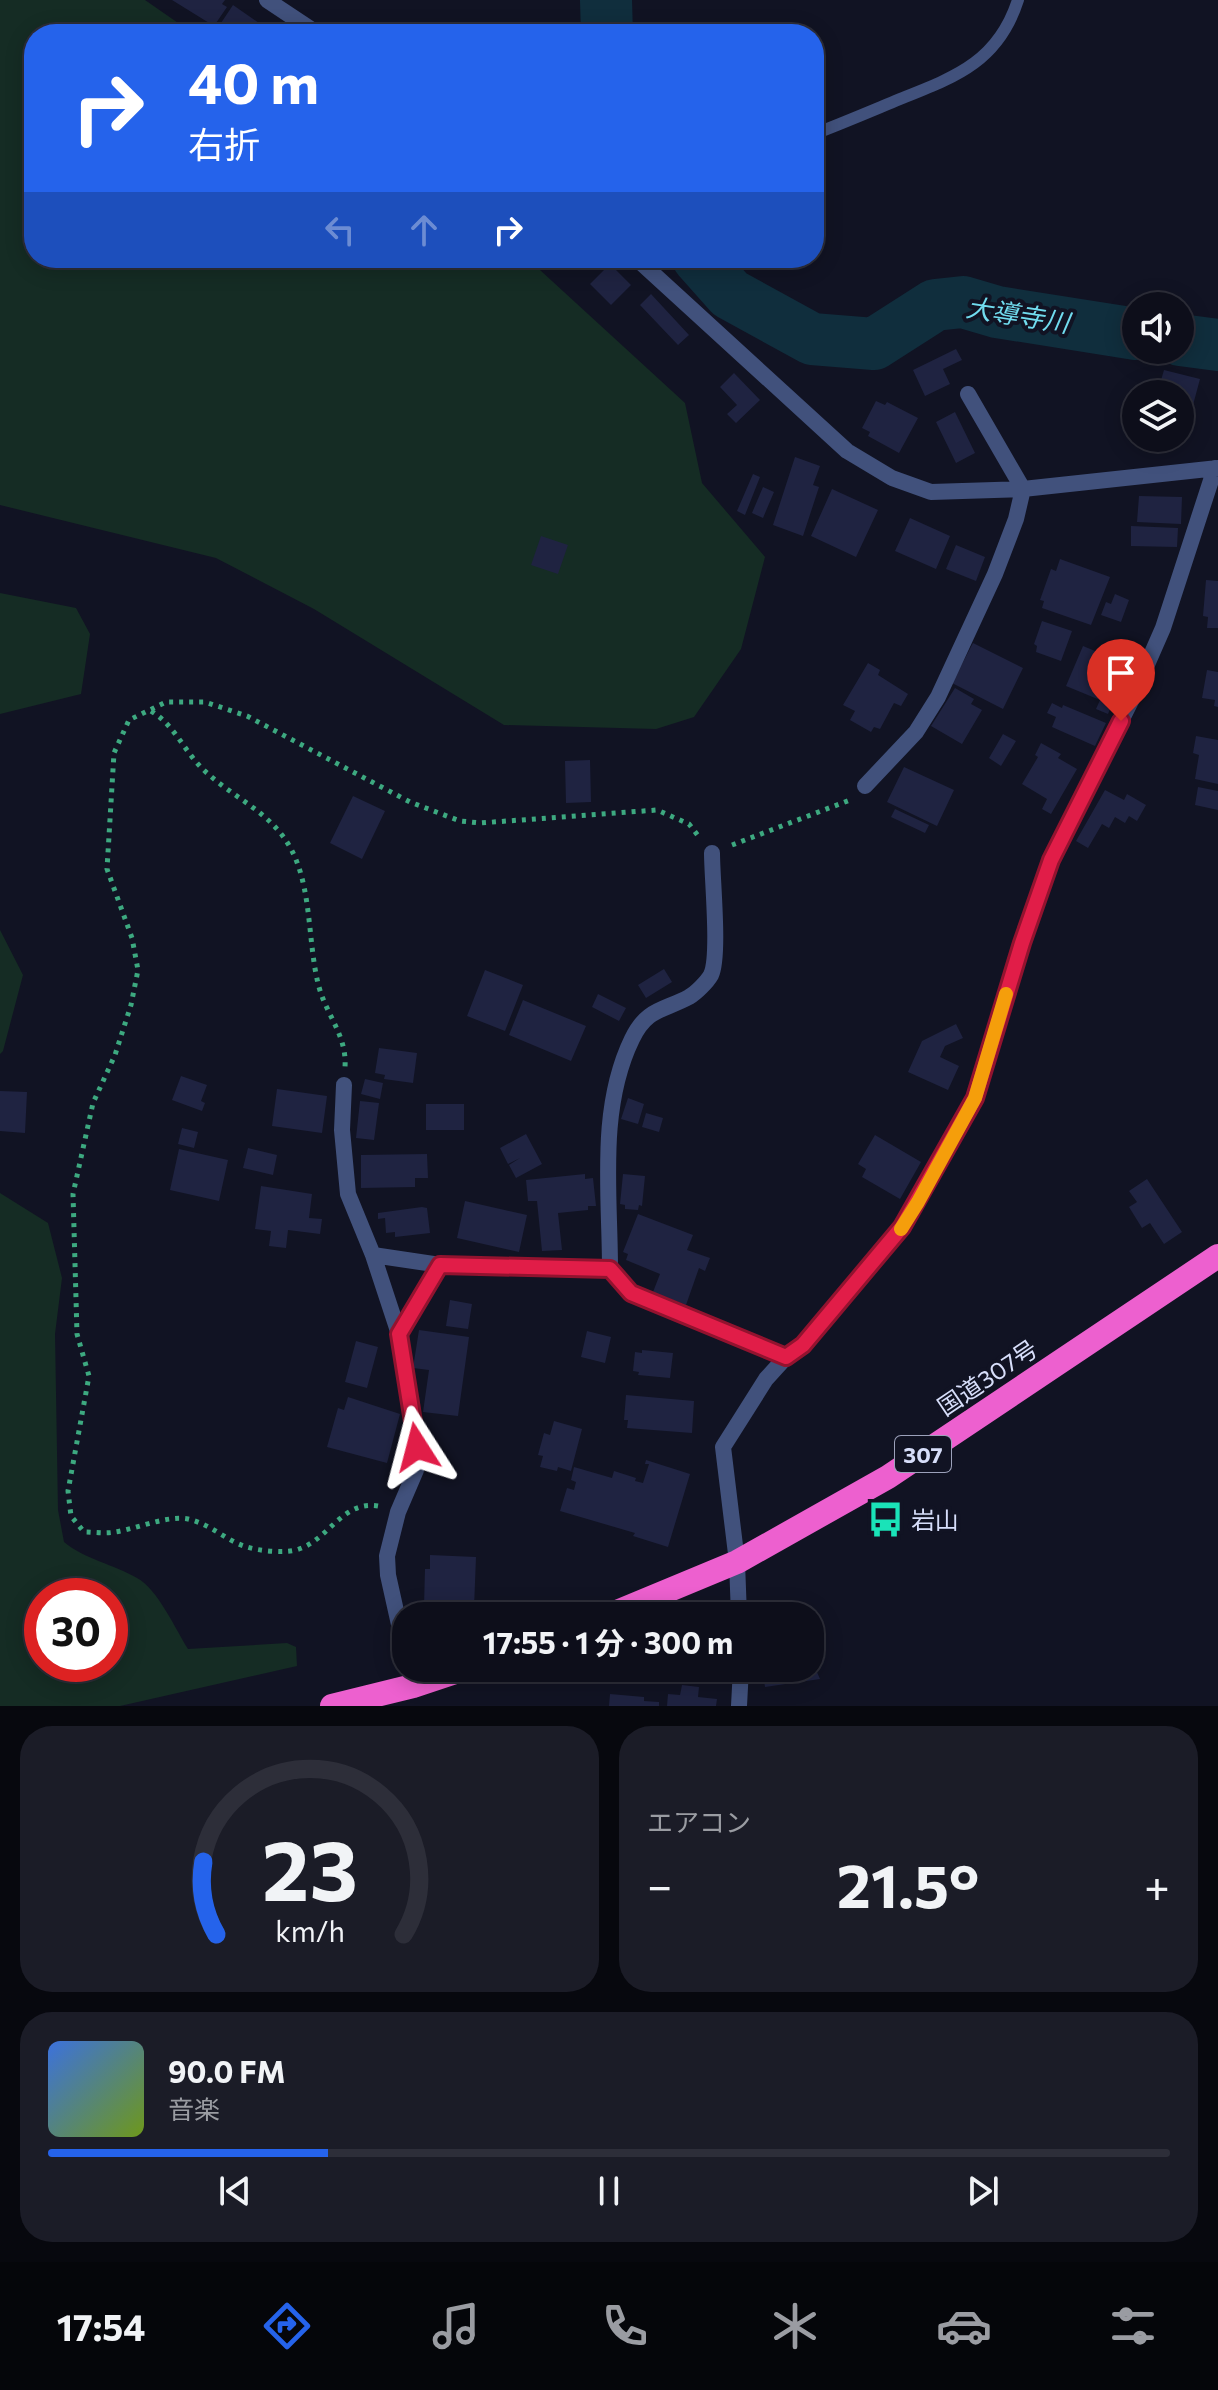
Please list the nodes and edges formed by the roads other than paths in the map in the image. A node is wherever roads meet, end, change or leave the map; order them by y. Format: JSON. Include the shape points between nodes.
{"nodes":[{"id":1,"x":267,"y":0,"type":"edge"},
{"id":2,"x":1018,"y":0,"type":"edge"},
{"id":3,"x":303,"y":24,"type":"edge"},
{"id":4,"x":824,"y":130,"type":"edge"},
{"id":5,"x":653,"y":268,"type":"edge"},
{"id":6,"x":968,"y":394,"type":"dead end"},
{"id":7,"x":1217,"y":468,"type":"edge"},
{"id":8,"x":1023,"y":489,"type":"junction"},
{"id":9,"x":865,"y":786,"type":"road end"},
{"id":10,"x":712,"y":853,"type":"road end"},
{"id":11,"x":344,"y":1085,"type":"road end"},
{"id":12,"x":373,"y":1255,"type":"junction"},
{"id":13,"x":1218,"y":1256,"type":"edge"},
{"id":14,"x":440,"y":1265,"type":"junction"},
{"id":15,"x":610,"y":1269,"type":"junction"},
{"id":16,"x":399,"y":1334,"type":"junction"},
{"id":17,"x":786,"y":1357,"type":"junction"},
{"id":18,"x":737,"y":1562,"type":"junction"},
{"id":19,"x":394,"y":1602,"type":"edge"},
{"id":20,"x":641,"y":1602,"type":"edge"},
{"id":21,"x":738,"y":1602,"type":"edge"},
{"id":22,"x":397,"y":1682,"type":"edge"},
{"id":23,"x":740,"y":1682,"type":"edge"},
{"id":24,"x":332,"y":1706,"type":"edge"},
{"id":25,"x":739,"y":1706,"type":"edge"}],
"edges":[{"from":1,"to":3,"type":"street"},
{"from":2,"to":4,"type":"lane","via":[[993,46],[959,75]]},
{"from":5,"to":8,"type":"street","via":[[847,451],[892,478],[931,492]]},
{"from":6,"to":8,"type":"street"},
{"from":7,"to":8,"type":"street"},
{"from":7,"to":17,"type":"street","via":[[1163,628],[1051,860],[975,1098],[902,1227],[803,1345]]},
{"from":8,"to":9,"type":"street","via":[[995,574],[938,697],[916,732]]},
{"from":10,"to":15,"type":"street","via":[[715,957],[710,976],[692,996],[644,1018],[614,1092],[609,1121]]},
{"from":11,"to":12,"type":"street","via":[[348,1194]]},
{"from":12,"to":14,"type":"street"},
{"from":12,"to":16,"type":"street"},
{"from":13,"to":18,"type":"highway","name":"国道307号","number":"307","via":[[888,1477]]},
{"from":14,"to":15,"type":"street"},
{"from":14,"to":16,"type":"street"},
{"from":15,"to":17,"type":"street","via":[[631,1293]]},
{"from":16,"to":19,"type":"street","via":[[417,1447],[416,1470],[387,1556]]},
{"from":17,"to":18,"type":"street","via":[[723,1447]]},
{"from":18,"to":20,"type":"highway","name":"国道307号","number":"307"},
{"from":18,"to":21,"type":"street"},
{"from":22,"to":24,"type":"highway"},
{"from":23,"to":25,"type":"street"}]}
